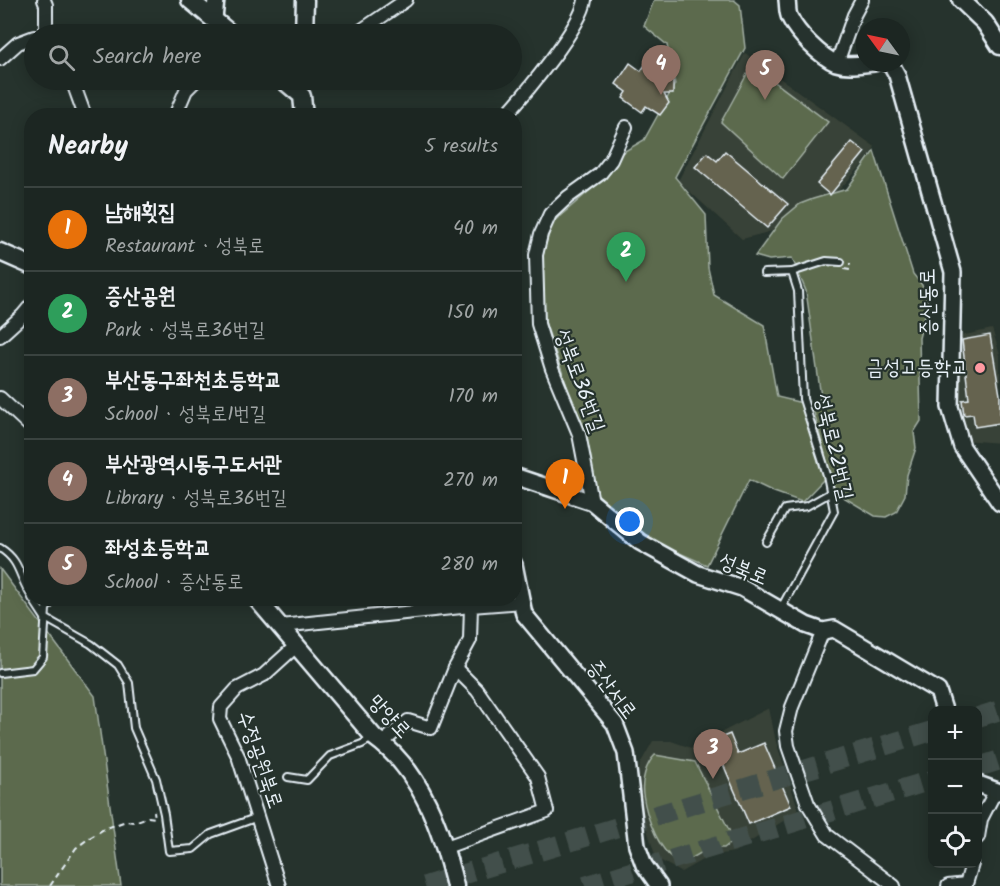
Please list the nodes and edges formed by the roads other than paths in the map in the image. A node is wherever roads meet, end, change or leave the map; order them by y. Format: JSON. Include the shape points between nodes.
{"nodes":[{"id":1,"x":44,"y":0,"type":"edge"},
{"id":2,"x":190,"y":0,"type":"edge"},
{"id":3,"x":216,"y":0,"type":"edge"},
{"id":4,"x":305,"y":0,"type":"edge"},
{"id":5,"x":406,"y":0,"type":"edge"},
{"id":6,"x":585,"y":0,"type":"edge"},
{"id":7,"x":787,"y":0,"type":"edge"},
{"id":8,"x":862,"y":0,"type":"edge"},
{"id":9,"x":967,"y":2,"type":"edge"},
{"id":10,"x":214,"y":19,"type":"junction"},
{"id":11,"x":46,"y":24,"type":"edge"},
{"id":12,"x":219,"y":24,"type":"edge"},
{"id":13,"x":304,"y":24,"type":"edge"},
{"id":14,"x":371,"y":24,"type":"edge"},
{"id":15,"x":24,"y":41,"type":"edge"},
{"id":16,"x":1000,"y":46,"type":"edge"},
{"id":17,"x":0,"y":59,"type":"edge"},
{"id":18,"x":837,"y":63,"type":"junction"},
{"id":19,"x":856,"y":64,"type":"edge"},
{"id":20,"x":895,"y":72,"type":"edge"},
{"id":21,"x":76,"y":90,"type":"edge"},
{"id":22,"x":186,"y":90,"type":"edge"},
{"id":23,"x":303,"y":90,"type":"edge"},
{"id":24,"x":304,"y":90,"type":"edge"},
{"id":25,"x":82,"y":108,"type":"edge"},
{"id":26,"x":178,"y":108,"type":"edge"},
{"id":27,"x":304,"y":108,"type":"edge"},
{"id":28,"x":311,"y":108,"type":"edge"},
{"id":29,"x":512,"y":108,"type":"edge"},
{"id":30,"x":626,"y":127,"type":"dead end"},
{"id":31,"x":0,"y":252,"type":"edge"},
{"id":32,"x":24,"y":262,"type":"edge"},
{"id":33,"x":841,"y":262,"type":"dead end"},
{"id":34,"x":792,"y":272,"type":"junction"},
{"id":35,"x":764,"y":273,"type":"dead end"},
{"id":36,"x":24,"y":314,"type":"edge"},
{"id":37,"x":0,"y":336,"type":"edge"},
{"id":38,"x":0,"y":398,"type":"edge"},
{"id":39,"x":24,"y":420,"type":"edge"},
{"id":40,"x":522,"y":479,"type":"edge"},
{"id":41,"x":830,"y":493,"type":"junction"},
{"id":42,"x":592,"y":502,"type":"junction"},
{"id":43,"x":1000,"y":503,"type":"edge"},
{"id":44,"x":766,"y":542,"type":"dead end"},
{"id":45,"x":0,"y":548,"type":"edge"},
{"id":46,"x":24,"y":586,"type":"edge"},
{"id":47,"x":522,"y":602,"type":"edge"},
{"id":48,"x":37,"y":606,"type":"edge"},
{"id":49,"x":48,"y":606,"type":"edge"},
{"id":50,"x":263,"y":606,"type":"edge"},
{"id":51,"x":439,"y":606,"type":"edge"},
{"id":52,"x":471,"y":606,"type":"edge"},
{"id":53,"x":780,"y":610,"type":"junction"},
{"id":54,"x":45,"y":618,"type":"junction"},
{"id":55,"x":280,"y":626,"type":"junction"},
{"id":56,"x":823,"y":631,"type":"junction"},
{"id":57,"x":297,"y":645,"type":"junction"},
{"id":58,"x":455,"y":668,"type":"junction"},
{"id":59,"x":0,"y":673,"type":"edge"},
{"id":60,"x":942,"y":706,"type":"edge"},
{"id":61,"x":378,"y":740,"type":"junction"},
{"id":62,"x":288,"y":777,"type":"dead end"},
{"id":63,"x":982,"y":785,"type":"edge"},
{"id":64,"x":998,"y":791,"type":"edge"},
{"id":65,"x":258,"y":817,"type":"junction"},
{"id":66,"x":982,"y":817,"type":"edge"},
{"id":67,"x":446,"y":847,"type":"junction"},
{"id":68,"x":971,"y":868,"type":"edge"},
{"id":69,"x":279,"y":886,"type":"edge"},
{"id":70,"x":455,"y":886,"type":"edge"},
{"id":71,"x":659,"y":886,"type":"edge"},
{"id":72,"x":894,"y":886,"type":"edge"},
{"id":73,"x":948,"y":886,"type":"edge"}],
"edges":[{"from":1,"to":11,"type":"street"},
{"from":2,"to":10,"type":"main road"},
{"from":3,"to":10,"type":"street"},
{"from":4,"to":13,"type":"main road"},
{"from":5,"to":14,"type":"street"},
{"from":6,"to":29,"type":"street","via":[[584,11]]},
{"from":7,"to":18,"type":"street","via":[[789,16],[799,33]]},
{"from":8,"to":18,"type":"street"},
{"from":9,"to":16,"type":"main road"},
{"from":10,"to":12,"type":"main road"},
{"from":15,"to":17,"type":"street"},
{"from":18,"to":19,"type":"street"},
{"from":20,"to":43,"type":"street","name":"증산동로","via":[[953,272],[950,407],[962,447]]},
{"from":21,"to":25,"type":"street"},
{"from":22,"to":26,"type":"street"},
{"from":23,"to":27,"type":"main road"},
{"from":24,"to":28,"type":"street"},
{"from":30,"to":42,"type":"street","name":"성북로36번길","via":[[600,174],[550,214],[536,255],[537,324],[579,434]]},
{"from":31,"to":32,"type":"main road"},
{"from":33,"to":34,"type":"lane","via":[[826,261]]},
{"from":34,"to":35,"type":"lane"},
{"from":34,"to":41,"type":"lane","name":"성북로22번길","via":[[798,291],[803,399]]},
{"from":36,"to":37,"type":"street"},
{"from":38,"to":39,"type":"street"},
{"from":40,"to":42,"type":"street","name":"성북로"},
{"from":41,"to":44,"type":"lane","via":[[807,506],[784,510]]},
{"from":41,"to":53,"type":"lane","name":"성북로22번길","via":[[834,511]]},
{"from":42,"to":53,"type":"street","name":"성북로","via":[[640,542],[698,574],[742,588]]},
{"from":45,"to":46,"type":"lane","via":[[18,565]]},
{"from":47,"to":71,"type":"street","name":"증산서로","via":[[524,614],[615,724],[626,753],[637,846],[644,865]]},
{"from":48,"to":54,"type":"lane"},
{"from":49,"to":54,"type":"lane"},
{"from":50,"to":55,"type":"main road","name":"망양로"},
{"from":51,"to":55,"type":"street"},
{"from":52,"to":58,"type":"street","via":[[470,640]]},
{"from":53,"to":56,"type":"street","name":"성북로"},
{"from":54,"to":59,"type":"lane","via":[[43,657],[33,669]]},
{"from":54,"to":65,"type":"lane","via":[[100,651],[118,665],[129,683],[134,728],[156,779],[169,851],[193,849],[211,834]]},
{"from":55,"to":57,"type":"main road","name":"망양로"},
{"from":56,"to":60,"type":"street","name":"성북로","via":[[834,629],[938,691]]},
{"from":56,"to":72,"type":"street","via":[[792,707],[786,731],[788,746],[808,804],[827,835]]},
{"from":57,"to":61,"type":"main road","name":"망양로"},
{"from":57,"to":65,"type":"street","name":"수정공원북로","via":[[264,675],[237,689],[221,707],[220,719],[238,756]]},
{"from":58,"to":61,"type":"street","via":[[431,729],[408,722]]},
{"from":58,"to":67,"type":"street","via":[[477,690],[538,777],[547,811]]},
{"from":61,"to":62,"type":"lane","via":[[330,756],[307,780]]},
{"from":61,"to":67,"type":"main road","name":"망양로","via":[[407,770]]},
{"from":63,"to":64,"type":"street"},
{"from":64,"to":66,"type":"street"},
{"from":65,"to":69,"type":"street","name":"수정공원북로"},
{"from":67,"to":70,"type":"main road","name":"망양로"},
{"from":68,"to":73,"type":"street","via":[[966,884]]}]}
